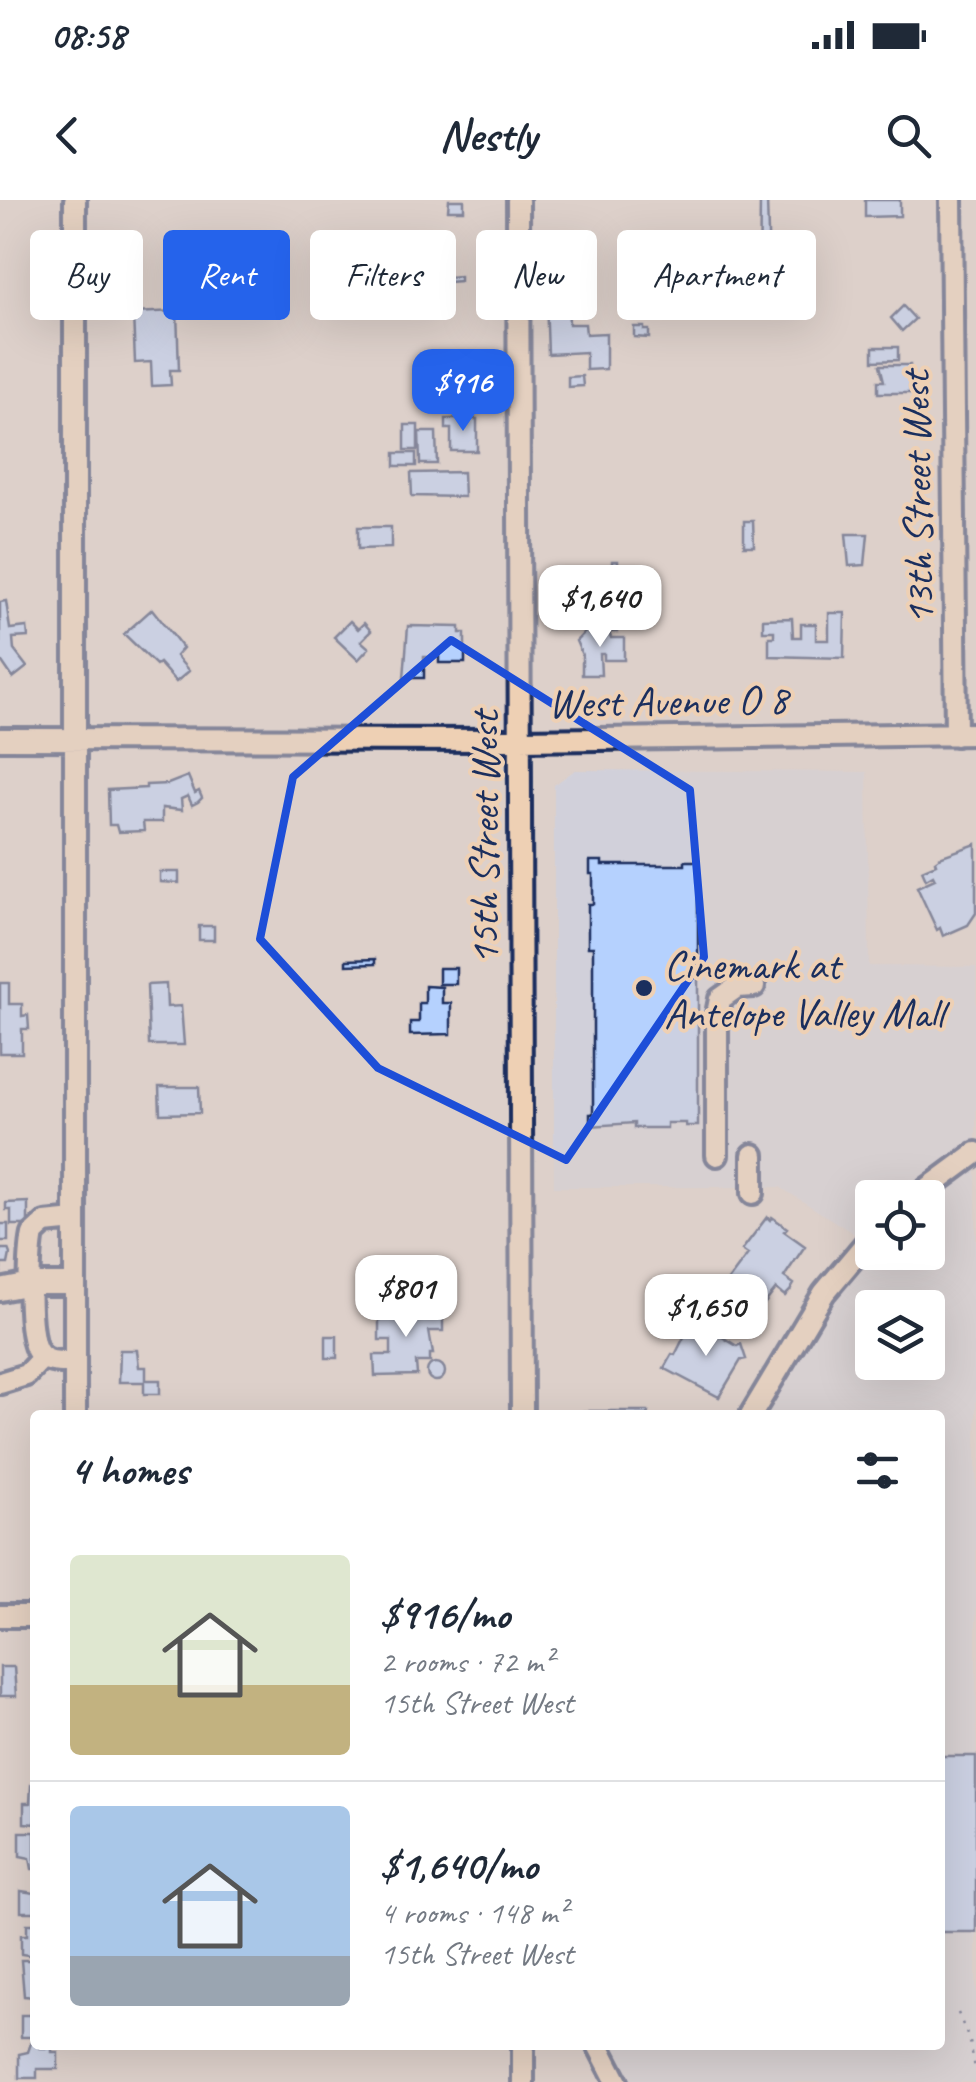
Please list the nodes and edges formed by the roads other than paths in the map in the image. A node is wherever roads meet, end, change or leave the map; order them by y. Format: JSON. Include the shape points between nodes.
{"nodes":[{"id":1,"x":75,"y":200,"type":"edge"},
{"id":2,"x":518,"y":200,"type":"edge"},
{"id":3,"x":951,"y":200,"type":"edge"},
{"id":4,"x":966,"y":735,"type":"edge"},
{"id":5,"x":74,"y":738,"type":"junction"},
{"id":6,"x":0,"y":739,"type":"edge"},
{"id":7,"x":520,"y":740,"type":"junction"},
{"id":8,"x":754,"y":986,"type":"dead end"},
{"id":9,"x":976,"y":1153,"type":"edge"},
{"id":10,"x":717,"y":1156,"type":"dead end"},
{"id":11,"x":753,"y":1156,"type":"dead end"},
{"id":12,"x":940,"y":1180,"type":"edge"},
{"id":13,"x":753,"y":1193,"type":"dead end"},
{"id":14,"x":75,"y":1220,"type":"junction"},
{"id":15,"x":855,"y":1256,"type":"edge"},
{"id":16,"x":32,"y":1284,"type":"junction"},
{"id":17,"x":75,"y":1284,"type":"junction"},
{"id":18,"x":0,"y":1290,"type":"edge"},
{"id":19,"x":43,"y":1357,"type":"junction"},
{"id":20,"x":75,"y":1362,"type":"junction"},
{"id":21,"x":0,"y":1383,"type":"edge"},
{"id":22,"x":75,"y":1410,"type":"edge"},
{"id":23,"x":522,"y":1410,"type":"edge"},
{"id":24,"x":754,"y":1410,"type":"edge"},
{"id":25,"x":0,"y":1616,"type":"edge"},
{"id":26,"x":30,"y":1616,"type":"edge"},
{"id":27,"x":523,"y":2050,"type":"edge"},
{"id":28,"x":601,"y":2050,"type":"edge"},
{"id":29,"x":523,"y":2082,"type":"edge"},
{"id":30,"x":617,"y":2082,"type":"edge"}],
"edges":[{"from":1,"to":5,"type":"street"},
{"from":2,"to":7,"type":"street","name":"15th Street West"},
{"from":3,"to":4,"type":"street","name":"13th Street West"},
{"from":4,"to":7,"type":"street","name":"West Avenue O 8"},
{"from":5,"to":6,"type":"street","name":"West Avenue O 8"},
{"from":5,"to":7,"type":"street","name":"West Avenue O 8"},
{"from":5,"to":14,"type":"street"},
{"from":7,"to":23,"type":"street","name":"15th Street West"},
{"from":8,"to":10,"type":"street","via":[[736,987],[720,1000]]},
{"from":9,"to":12,"type":"street"},
{"from":11,"to":13,"type":"street"},
{"from":14,"to":16,"type":"street","via":[[45,1223],[33,1234]]},
{"from":14,"to":17,"type":"street"},
{"from":15,"to":24,"type":"street","via":[[824,1293]]},
{"from":16,"to":17,"type":"street"},
{"from":16,"to":18,"type":"street"},
{"from":16,"to":19,"type":"street","via":[[33,1341]]},
{"from":17,"to":20,"type":"street"},
{"from":19,"to":20,"type":"street"},
{"from":19,"to":21,"type":"street","via":[[26,1374]]},
{"from":20,"to":22,"type":"street"},
{"from":25,"to":26,"type":"street"},
{"from":27,"to":29,"type":"street"},
{"from":28,"to":30,"type":"street"}]}
